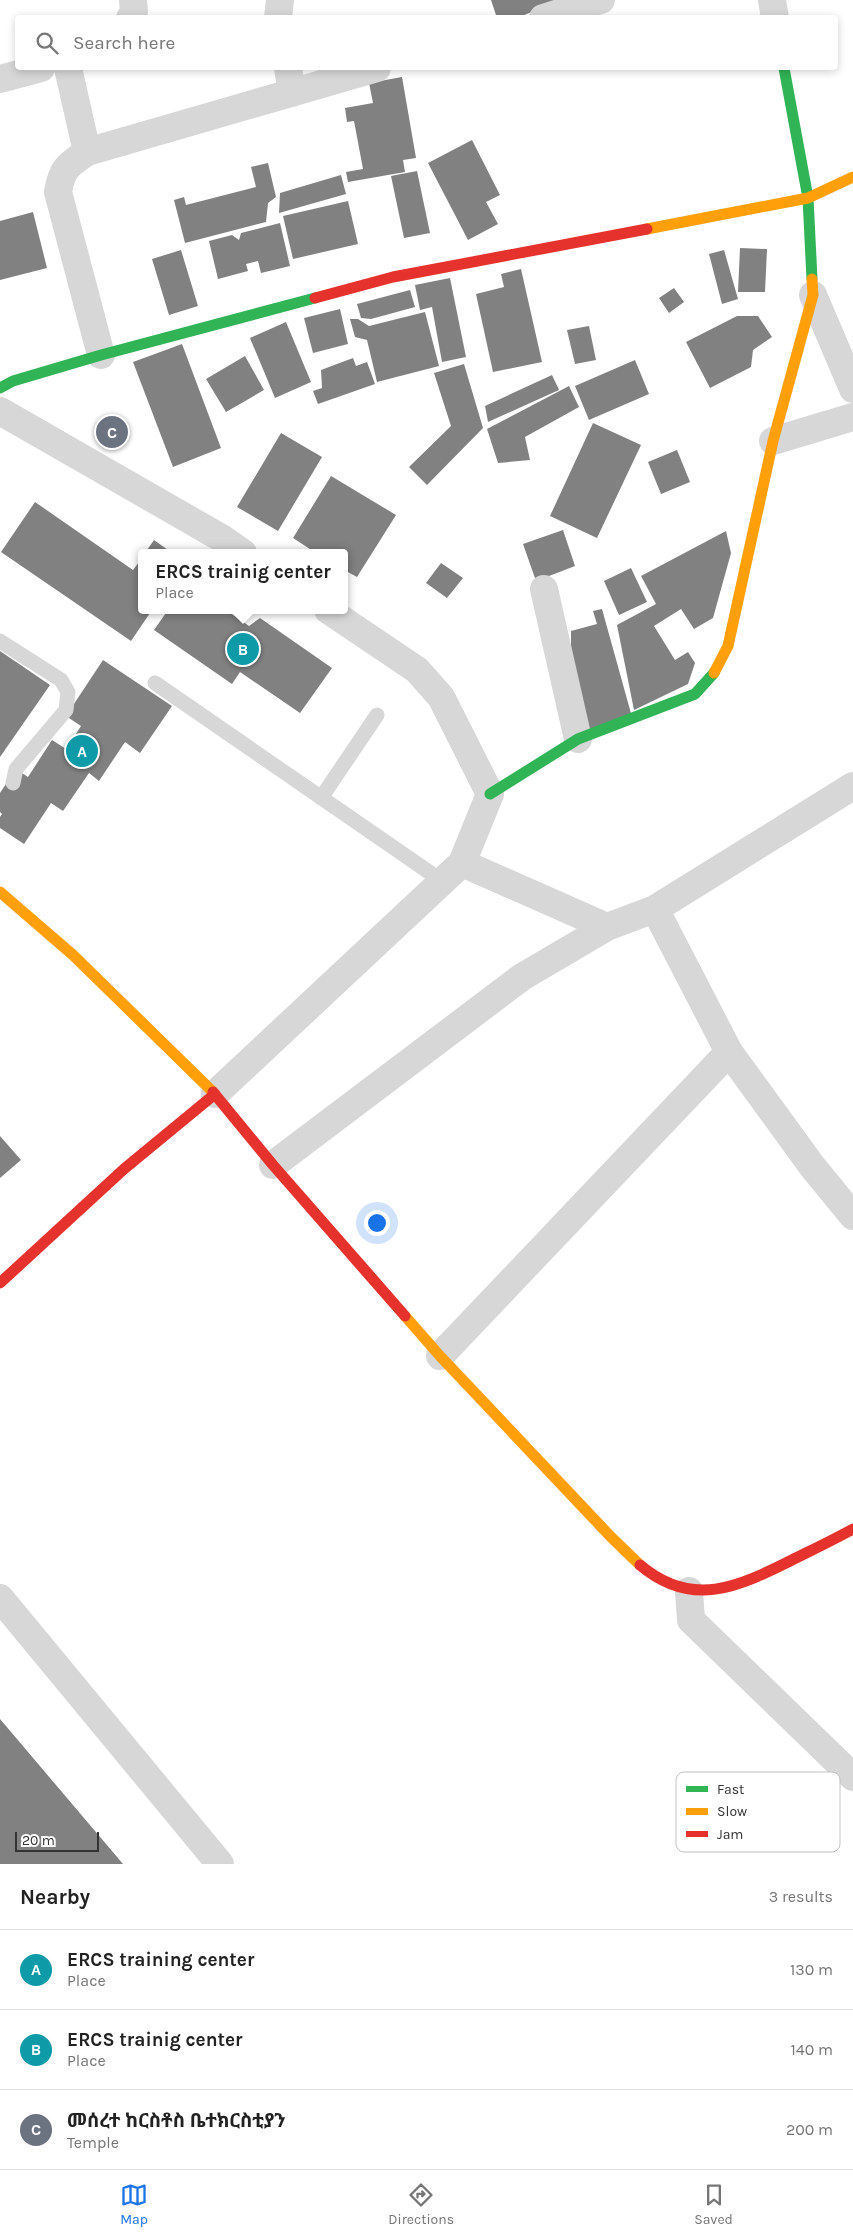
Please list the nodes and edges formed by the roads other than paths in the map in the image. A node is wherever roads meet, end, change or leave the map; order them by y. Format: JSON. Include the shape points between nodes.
{"nodes":[{"id":1,"x":133,"y":0,"type":"edge"},
{"id":2,"x":280,"y":0,"type":"edge"},
{"id":3,"x":601,"y":0,"type":"edge"},
{"id":4,"x":772,"y":0,"type":"edge"},
{"id":5,"x":132,"y":15,"type":"edge"},
{"id":6,"x":278,"y":15,"type":"edge"},
{"id":7,"x":553,"y":15,"type":"edge"},
{"id":8,"x":774,"y":15,"type":"edge"},
{"id":9,"x":34,"y":70,"type":"edge"},
{"id":10,"x":68,"y":70,"type":"edge"},
{"id":11,"x":362,"y":70,"type":"edge"},
{"id":12,"x":784,"y":70,"type":"edge"},
{"id":13,"x":0,"y":79,"type":"edge"},
{"id":14,"x":290,"y":80,"type":"edge"},
{"id":15,"x":88,"y":152,"type":"junction"},
{"id":16,"x":853,"y":177,"type":"edge"},
{"id":17,"x":808,"y":198,"type":"junction"},
{"id":18,"x":813,"y":295,"type":"junction"},
{"id":19,"x":101,"y":355,"type":"junction"},
{"id":20,"x":0,"y":388,"type":"edge"},
{"id":21,"x":853,"y":389,"type":"edge"},
{"id":22,"x":0,"y":411,"type":"edge"},
{"id":23,"x":853,"y":417,"type":"edge"},
{"id":24,"x":773,"y":441,"type":"junction"},
{"id":25,"x":237,"y":549,"type":"edge"},
{"id":26,"x":544,"y":589,"type":"dead end"},
{"id":27,"x":334,"y":614,"type":"edge"},
{"id":28,"x":0,"y":642,"type":"edge"},
{"id":29,"x":155,"y":683,"type":"dead end"},
{"id":30,"x":377,"y":715,"type":"dead end"},
{"id":31,"x":578,"y":739,"type":"junction"},
{"id":32,"x":13,"y":783,"type":"dead end"},
{"id":33,"x":853,"y":786,"type":"edge"},
{"id":34,"x":490,"y":794,"type":"junction"},
{"id":35,"x":321,"y":798,"type":"junction"},
{"id":36,"x":452,"y":872,"type":"junction"},
{"id":37,"x":0,"y":892,"type":"edge"},
{"id":38,"x":655,"y":909,"type":"junction"},
{"id":39,"x":607,"y":927,"type":"junction"},
{"id":40,"x":729,"y":1052,"type":"junction"},
{"id":41,"x":215,"y":1094,"type":"junction"},
{"id":42,"x":273,"y":1165,"type":"junction"},
{"id":43,"x":853,"y":1216,"type":"edge"},
{"id":44,"x":0,"y":1283,"type":"edge"},
{"id":45,"x":440,"y":1356,"type":"junction"},
{"id":46,"x":853,"y":1529,"type":"edge"},
{"id":47,"x":689,"y":1591,"type":"junction"},
{"id":48,"x":0,"y":1598,"type":"edge"},
{"id":49,"x":853,"y":1777,"type":"edge"},
{"id":50,"x":220,"y":1864,"type":"edge"}],
"edges":[{"from":1,"to":5,"type":"street"},
{"from":2,"to":6,"type":"street"},
{"from":3,"to":7,"type":"street"},
{"from":4,"to":8,"type":"street"},
{"from":9,"to":13,"type":"street"},
{"from":10,"to":15,"type":"street"},
{"from":11,"to":14,"type":"street"},
{"from":12,"to":17,"type":"street"},
{"from":14,"to":15,"type":"street"},
{"from":15,"to":19,"type":"street","via":[[66,167],[58,192]]},
{"from":16,"to":17,"type":"street"},
{"from":17,"to":18,"type":"street"},
{"from":17,"to":19,"type":"street","via":[[393,277]]},
{"from":18,"to":21,"type":"street"},
{"from":18,"to":24,"type":"street"},
{"from":19,"to":20,"type":"street"},
{"from":22,"to":25,"type":"street"},
{"from":23,"to":24,"type":"street"},
{"from":24,"to":31,"type":"street","via":[[728,646],[720,667],[695,694]]},
{"from":26,"to":31,"type":"street"},
{"from":27,"to":34,"type":"street","via":[[417,670],[442,697]]},
{"from":28,"to":32,"type":"lane","via":[[61,680],[68,692],[66,710],[16,768]]},
{"from":29,"to":35,"type":"lane"},
{"from":30,"to":35,"type":"lane"},
{"from":31,"to":34,"type":"street"},
{"from":33,"to":38,"type":"street"},
{"from":34,"to":36,"type":"street"},
{"from":35,"to":36,"type":"lane"},
{"from":36,"to":39,"type":"street"},
{"from":36,"to":41,"type":"street"},
{"from":37,"to":41,"type":"street","via":[[72,954]]},
{"from":38,"to":39,"type":"street"},
{"from":38,"to":40,"type":"street"},
{"from":39,"to":42,"type":"street","via":[[522,976]]},
{"from":40,"to":43,"type":"street","via":[[812,1166]]},
{"from":40,"to":45,"type":"street"},
{"from":41,"to":42,"type":"street"},
{"from":41,"to":44,"type":"street","via":[[124,1169]]},
{"from":42,"to":45,"type":"street"},
{"from":45,"to":47,"type":"street","via":[[640,1564],[664,1581]]},
{"from":46,"to":47,"type":"street","via":[[748,1582],[728,1589]]},
{"from":47,"to":49,"type":"street","via":[[691,1620]]},
{"from":48,"to":50,"type":"street"}]}
